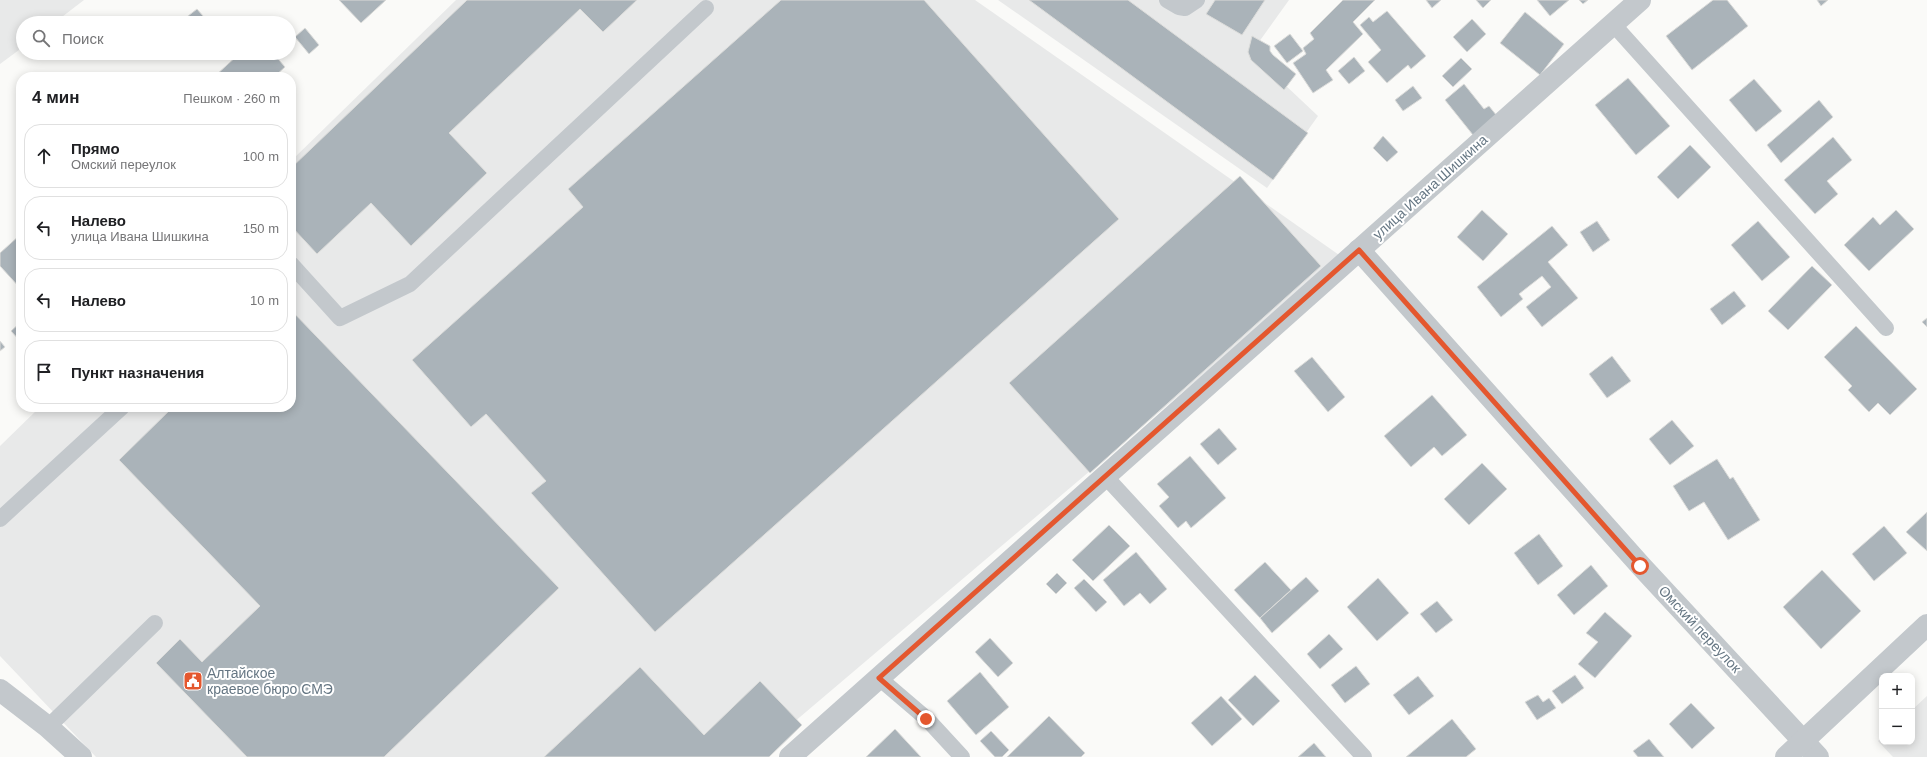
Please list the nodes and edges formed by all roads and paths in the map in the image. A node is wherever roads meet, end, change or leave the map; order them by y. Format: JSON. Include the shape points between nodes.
{"nodes":[{"id":1,"x":1167,"y":0,"type":"edge"},
{"id":2,"x":1198,"y":0,"type":"edge"},
{"id":3,"x":1640,"y":0,"type":"edge"},
{"id":4,"x":706,"y":8,"type":"dead end"},
{"id":5,"x":1613,"y":24,"type":"junction"},
{"id":6,"x":1359,"y":250,"type":"junction"},
{"id":7,"x":296,"y":270,"type":"edge"},
{"id":8,"x":1886,"y":328,"type":"dead end"},
{"id":9,"x":117,"y":412,"type":"edge"},
{"id":10,"x":1106,"y":476,"type":"junction"},
{"id":11,"x":0,"y":520,"type":"edge"},
{"id":12,"x":155,"y":623,"type":"dead end"},
{"id":13,"x":1927,"y":625,"type":"edge"},
{"id":14,"x":879,"y":678,"type":"junction"},
{"id":15,"x":0,"y":690,"type":"edge"},
{"id":16,"x":48,"y":727,"type":"junction"},
{"id":17,"x":1804,"y":741,"type":"junction"},
{"id":18,"x":81,"y":757,"type":"edge"},
{"id":19,"x":790,"y":757,"type":"edge"},
{"id":20,"x":962,"y":757,"type":"edge"},
{"id":21,"x":1364,"y":757,"type":"edge"},
{"id":22,"x":1786,"y":757,"type":"edge"},
{"id":23,"x":1818,"y":757,"type":"edge"}],
"edges":[{"from":1,"to":2,"type":"lane","via":[[1185,8]]},
{"from":3,"to":5,"type":"street","name":"улица Ивана Шишкина"},
{"from":4,"to":7,"type":"lane","via":[[410,284],[340,318]]},
{"from":5,"to":6,"type":"street","name":"улица Ивана Шишкина"},
{"from":5,"to":8,"type":"lane"},
{"from":6,"to":10,"type":"street","name":"улица Ивана Шишкина"},
{"from":6,"to":17,"type":"street","name":"Омский переулок","via":[[1640,566]]},
{"from":9,"to":11,"type":"lane"},
{"from":10,"to":14,"type":"street","name":"улица Ивана Шишкина"},
{"from":10,"to":21,"type":"lane"},
{"from":12,"to":16,"type":"lane"},
{"from":13,"to":17,"type":"street"},
{"from":14,"to":19,"type":"street","name":"улица Ивана Шишкина"},
{"from":14,"to":20,"type":"lane","via":[[926,719]]},
{"from":15,"to":16,"type":"street"},
{"from":16,"to":18,"type":"street"},
{"from":17,"to":22,"type":"street"},
{"from":17,"to":23,"type":"street","name":"Омский переулок"}]}
